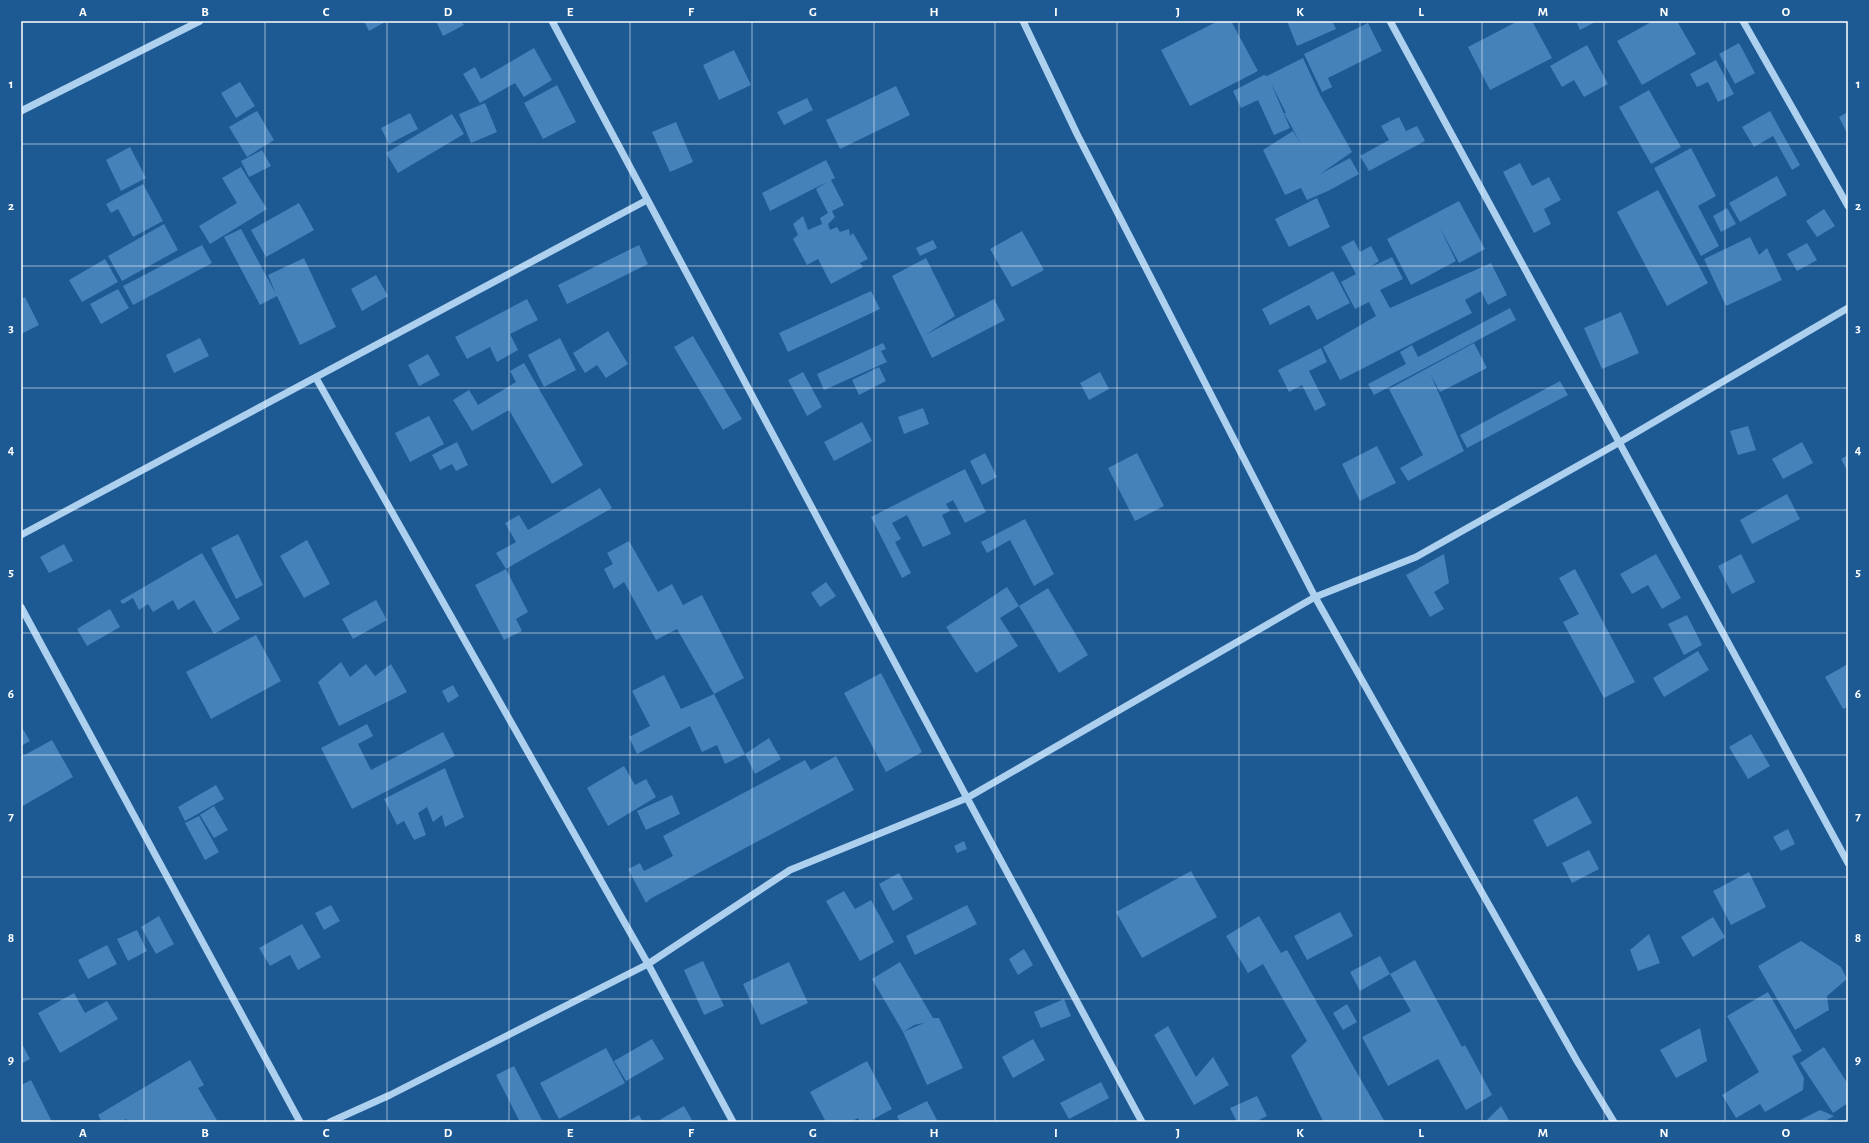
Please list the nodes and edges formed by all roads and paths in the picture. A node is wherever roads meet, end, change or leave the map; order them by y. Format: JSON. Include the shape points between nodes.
{"nodes":[{"id":1,"x":200,"y":21,"type":"edge"},
{"id":2,"x":552,"y":21,"type":"edge"},
{"id":3,"x":1023,"y":21,"type":"edge"},
{"id":4,"x":1390,"y":21,"type":"edge"},
{"id":5,"x":1743,"y":21,"type":"edge"},
{"id":6,"x":21,"y":111,"type":"edge"},
{"id":7,"x":647,"y":200,"type":"junction"},
{"id":8,"x":1848,"y":206,"type":"edge"},
{"id":9,"x":1848,"y":308,"type":"edge"},
{"id":10,"x":316,"y":378,"type":"junction"},
{"id":11,"x":1620,"y":442,"type":"junction"},
{"id":12,"x":21,"y":535,"type":"edge"},
{"id":13,"x":1315,"y":597,"type":"junction"},
{"id":14,"x":21,"y":607,"type":"edge"},
{"id":15,"x":967,"y":798,"type":"junction"},
{"id":16,"x":1848,"y":863,"type":"edge"},
{"id":17,"x":648,"y":964,"type":"junction"},
{"id":18,"x":300,"y":1122,"type":"edge"},
{"id":19,"x":330,"y":1122,"type":"edge"},
{"id":20,"x":733,"y":1122,"type":"edge"},
{"id":21,"x":1142,"y":1122,"type":"edge"},
{"id":22,"x":1614,"y":1122,"type":"edge"}],
"edges":[{"from":1,"to":6,"type":"street"},
{"from":2,"to":7,"type":"street"},
{"from":3,"to":13,"type":"street","via":[[1076,134]]},
{"from":4,"to":11,"type":"street"},
{"from":5,"to":8,"type":"street"},
{"from":7,"to":10,"type":"street"},
{"from":7,"to":15,"type":"street"},
{"from":9,"to":11,"type":"street"},
{"from":10,"to":12,"type":"street"},
{"from":10,"to":17,"type":"street"},
{"from":11,"to":13,"type":"street","via":[[1416,557]]},
{"from":11,"to":16,"type":"street"},
{"from":13,"to":15,"type":"street"},
{"from":13,"to":22,"type":"street"},
{"from":14,"to":18,"type":"street"},
{"from":15,"to":17,"type":"street","via":[[790,870]]},
{"from":15,"to":21,"type":"street"},
{"from":17,"to":19,"type":"street","via":[[390,1095]]},
{"from":17,"to":20,"type":"street"}]}
